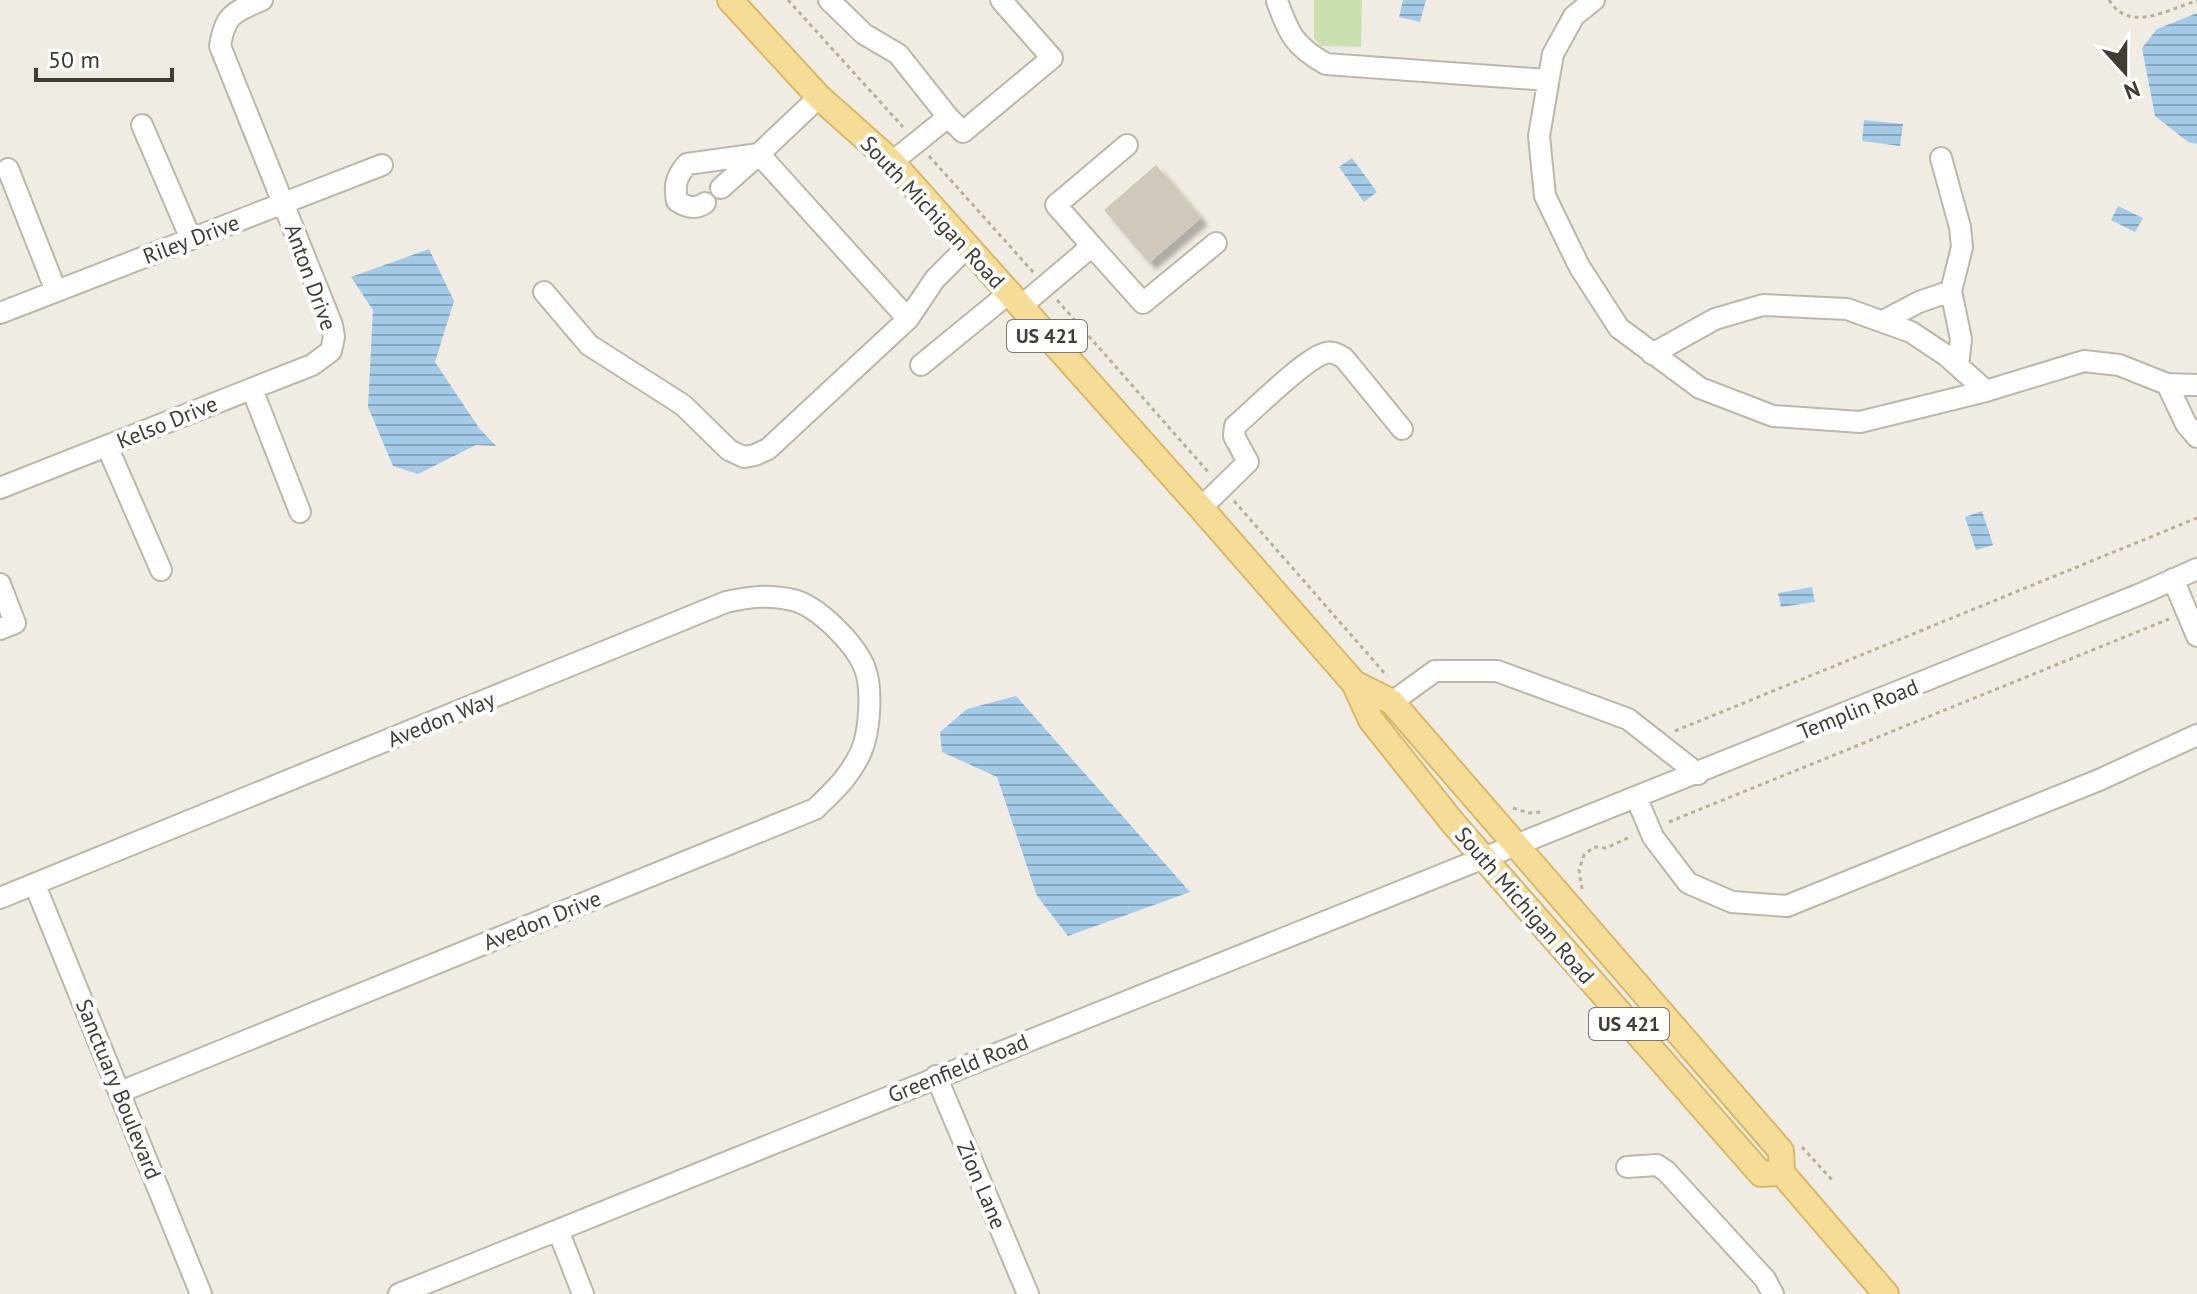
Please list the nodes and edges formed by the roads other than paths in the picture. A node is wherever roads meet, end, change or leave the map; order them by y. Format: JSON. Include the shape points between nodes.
{"nodes":[{"id":1,"x":262,"y":0,"type":"edge"},
{"id":2,"x":730,"y":0,"type":"edge"},
{"id":3,"x":829,"y":0,"type":"edge"},
{"id":4,"x":1001,"y":0,"type":"edge"},
{"id":5,"x":1594,"y":0,"type":"edge"},
{"id":6,"x":1277,"y":1,"type":"edge"},
{"id":7,"x":1547,"y":80,"type":"junction"},
{"id":8,"x":819,"y":97,"type":"junction"},
{"id":9,"x":948,"y":117,"type":"junction"},
{"id":10,"x":142,"y":125,"type":"dead end"},
{"id":11,"x":1127,"y":145,"type":"dead end"},
{"id":12,"x":759,"y":154,"type":"junction"},
{"id":13,"x":1941,"y":158,"type":"dead end"},
{"id":14,"x":892,"y":162,"type":"junction"},
{"id":15,"x":382,"y":165,"type":"dead end"},
{"id":16,"x":8,"y":169,"type":"dead end"},
{"id":17,"x":721,"y":188,"type":"dead end"},
{"id":18,"x":283,"y":203,"type":"junction"},
{"id":19,"x":705,"y":203,"type":"dead end"},
{"id":20,"x":191,"y":239,"type":"junction"},
{"id":21,"x":1216,"y":243,"type":"dead end"},
{"id":22,"x":1092,"y":246,"type":"junction"},
{"id":23,"x":967,"y":247,"type":"junction"},
{"id":24,"x":56,"y":291,"type":"junction"},
{"id":25,"x":1951,"y":291,"type":"junction"},
{"id":26,"x":544,"y":292,"type":"dead end"},
{"id":27,"x":1015,"y":300,"type":"junction"},
{"id":28,"x":0,"y":313,"type":"edge"},
{"id":29,"x":908,"y":319,"type":"junction"},
{"id":30,"x":1883,"y":321,"type":"junction"},
{"id":31,"x":331,"y":351,"type":"joint"},
{"id":32,"x":1652,"y":354,"type":"junction"},
{"id":33,"x":921,"y":365,"type":"dead end"},
{"id":34,"x":1958,"y":366,"type":"junction"},
{"id":35,"x":2167,"y":384,"type":"junction"},
{"id":36,"x":2197,"y":385,"type":"edge"},
{"id":37,"x":252,"y":389,"type":"junction"},
{"id":38,"x":1986,"y":391,"type":"junction"},
{"id":39,"x":1402,"y":429,"type":"dead end"},
{"id":40,"x":2197,"y":437,"type":"edge"},
{"id":41,"x":107,"y":446,"type":"junction"},
{"id":42,"x":0,"y":488,"type":"edge"},
{"id":43,"x":1201,"y":508,"type":"junction"},
{"id":44,"x":300,"y":512,"type":"dead end"},
{"id":45,"x":2197,"y":569,"type":"edge"},
{"id":46,"x":161,"y":570,"type":"dead end"},
{"id":47,"x":2173,"y":579,"type":"junction"},
{"id":48,"x":0,"y":584,"type":"edge"},
{"id":49,"x":7,"y":626,"type":"edge"},
{"id":50,"x":2197,"y":636,"type":"edge"},
{"id":51,"x":865,"y":667,"type":"joint"},
{"id":52,"x":1354,"y":683,"type":"junction"},
{"id":53,"x":1398,"y":698,"type":"junction"},
{"id":54,"x":2197,"y":735,"type":"edge"},
{"id":55,"x":1698,"y":774,"type":"junction"},
{"id":56,"x":1637,"y":799,"type":"junction"},
{"id":57,"x":1518,"y":846,"type":"junction"},
{"id":58,"x":1483,"y":859,"type":"junction"},
{"id":59,"x":35,"y":885,"type":"junction"},
{"id":60,"x":0,"y":898,"type":"edge"},
{"id":61,"x":936,"y":1076,"type":"junction"},
{"id":62,"x":120,"y":1092,"type":"junction"},
{"id":63,"x":1627,"y":1167,"type":"dead end"},
{"id":64,"x":1782,"y":1173,"type":"junction"},
{"id":65,"x":558,"y":1230,"type":"junction"},
{"id":66,"x":1883,"y":1293,"type":"edge"},
{"id":67,"x":201,"y":1294,"type":"edge"},
{"id":68,"x":399,"y":1294,"type":"edge"},
{"id":69,"x":583,"y":1294,"type":"edge"},
{"id":70,"x":1028,"y":1294,"type":"edge"},
{"id":71,"x":1773,"y":1294,"type":"edge"}],
"edges":[{"from":1,"to":18,"type":"street","name":"Anton Drive","via":[[233,12],[222,28],[220,46]]},
{"from":2,"to":8,"type":"main road","name":"South Michigan Road","number":"US 421"},
{"from":3,"to":9,"type":"street","via":[[864,34],[898,54]]},
{"from":4,"to":9,"type":"street","via":[[1052,58],[963,132]]},
{"from":5,"to":7,"type":"street","via":[[1574,16],[1553,54]]},
{"from":6,"to":7,"type":"street","via":[[1290,35],[1304,52],[1326,64]]},
{"from":7,"to":32,"type":"street","via":[[1539,136],[1545,196],[1579,266],[1619,328]]},
{"from":8,"to":12,"type":"street"},
{"from":8,"to":14,"type":"main road","name":"South Michigan Road","number":"US 421"},
{"from":9,"to":14,"type":"street"},
{"from":10,"to":20,"type":"street"},
{"from":11,"to":22,"type":"street","via":[[1056,205]]},
{"from":12,"to":17,"type":"street"},
{"from":12,"to":19,"type":"street","via":[[687,164],[677,176],[677,201],[687,208]]},
{"from":12,"to":29,"type":"street"},
{"from":13,"to":25,"type":"street","via":[[1962,247]]},
{"from":14,"to":23,"type":"main road","name":"South Michigan Road","number":"US 421"},
{"from":15,"to":18,"type":"street","name":"Riley Drive"},
{"from":16,"to":24,"type":"street"},
{"from":18,"to":20,"type":"street","name":"Riley Drive"},
{"from":18,"to":31,"type":"street","name":"Anton Drive","via":[[332,325]]},
{"from":20,"to":24,"type":"street","name":"Riley Drive"},
{"from":21,"to":22,"type":"street","via":[[1143,303]]},
{"from":22,"to":27,"type":"street","via":[[1045,285]]},
{"from":23,"to":27,"type":"main road","name":"South Michigan Road","number":"US 421"},
{"from":23,"to":29,"type":"street","via":[[935,279]]},
{"from":24,"to":28,"type":"street","name":"Riley Drive"},
{"from":25,"to":30,"type":"street"},
{"from":25,"to":34,"type":"street","via":[[1961,339]]},
{"from":26,"to":29,"type":"street","via":[[589,345],[683,405],[729,450],[744,457],[768,449]]},
{"from":27,"to":33,"type":"street"},
{"from":27,"to":43,"type":"main road","name":"South Michigan Road","number":"US 421"},
{"from":30,"to":32,"type":"street","via":[[1847,309],[1763,305],[1715,319]]},
{"from":30,"to":34,"type":"street","via":[[1911,332]]},
{"from":31,"to":37,"type":"street","name":"Kelso Drive","via":[[312,365]]},
{"from":32,"to":38,"type":"street","via":[[1700,388],[1773,416],[1860,422]]},
{"from":34,"to":38,"type":"street"},
{"from":35,"to":36,"type":"street"},
{"from":35,"to":38,"type":"street","via":[[2119,365],[2084,361]]},
{"from":35,"to":40,"type":"street"},
{"from":37,"to":41,"type":"street","name":"Kelso Drive"},
{"from":37,"to":44,"type":"street"},
{"from":39,"to":43,"type":"street","via":[[1344,358],[1325,353],[1235,426],[1234,436],[1248,462]]},
{"from":41,"to":42,"type":"street","name":"Kelso Drive"},
{"from":41,"to":46,"type":"street"},
{"from":43,"to":52,"type":"main road","name":"South Michigan Road","number":"US 421"},
{"from":45,"to":47,"type":"street","name":"Templin Road"},
{"from":47,"to":50,"type":"street"},
{"from":47,"to":55,"type":"street","name":"Templin Road"},
{"from":48,"to":49,"type":"street"},
{"from":51,"to":59,"type":"street","name":"Avedon Way","via":[[819,612],[796,600],[760,595],[726,602]]},
{"from":51,"to":62,"type":"street","name":"Avedon Drive","via":[[871,716],[862,750],[844,782],[815,809]]},
{"from":52,"to":53,"type":"main road","name":"South Michigan Road","number":"US 421"},
{"from":52,"to":58,"type":"main road","name":"South Michigan Road","number":"US 421","via":[[1371,720]]},
{"from":53,"to":55,"type":"street","via":[[1435,671],[1497,671],[1628,719]]},
{"from":53,"to":57,"type":"main road","name":"South Michigan Road","number":"US 421"},
{"from":54,"to":56,"type":"street","via":[[1787,906],[1732,902],[1688,883],[1653,837]]},
{"from":55,"to":56,"type":"street","name":"Templin Road"},
{"from":56,"to":57,"type":"street","name":"Templin Road"},
{"from":57,"to":58,"type":"street","name":"Greenfield Road"},
{"from":57,"to":64,"type":"main road","name":"South Michigan Road","number":"US 421","via":[[1781,1151]]},
{"from":58,"to":61,"type":"street","name":"Greenfield Road"},
{"from":58,"to":64,"type":"main road","name":"South Michigan Road","number":"US 421","via":[[1761,1174]]},
{"from":59,"to":60,"type":"street","name":"Avedon Way"},
{"from":59,"to":62,"type":"street","name":"Sanctuary Boulevard"},
{"from":61,"to":65,"type":"street","name":"Greenfield Road"},
{"from":61,"to":70,"type":"street","name":"Zion Lane"},
{"from":62,"to":67,"type":"street","name":"Sanctuary Boulevard"},
{"from":63,"to":71,"type":"street","via":[[1657,1165],[1666,1171]]},
{"from":64,"to":66,"type":"main road","name":"South Michigan Road","number":"US 421"},
{"from":65,"to":68,"type":"street","name":"Greenfield Road"},
{"from":65,"to":69,"type":"street"}]}
